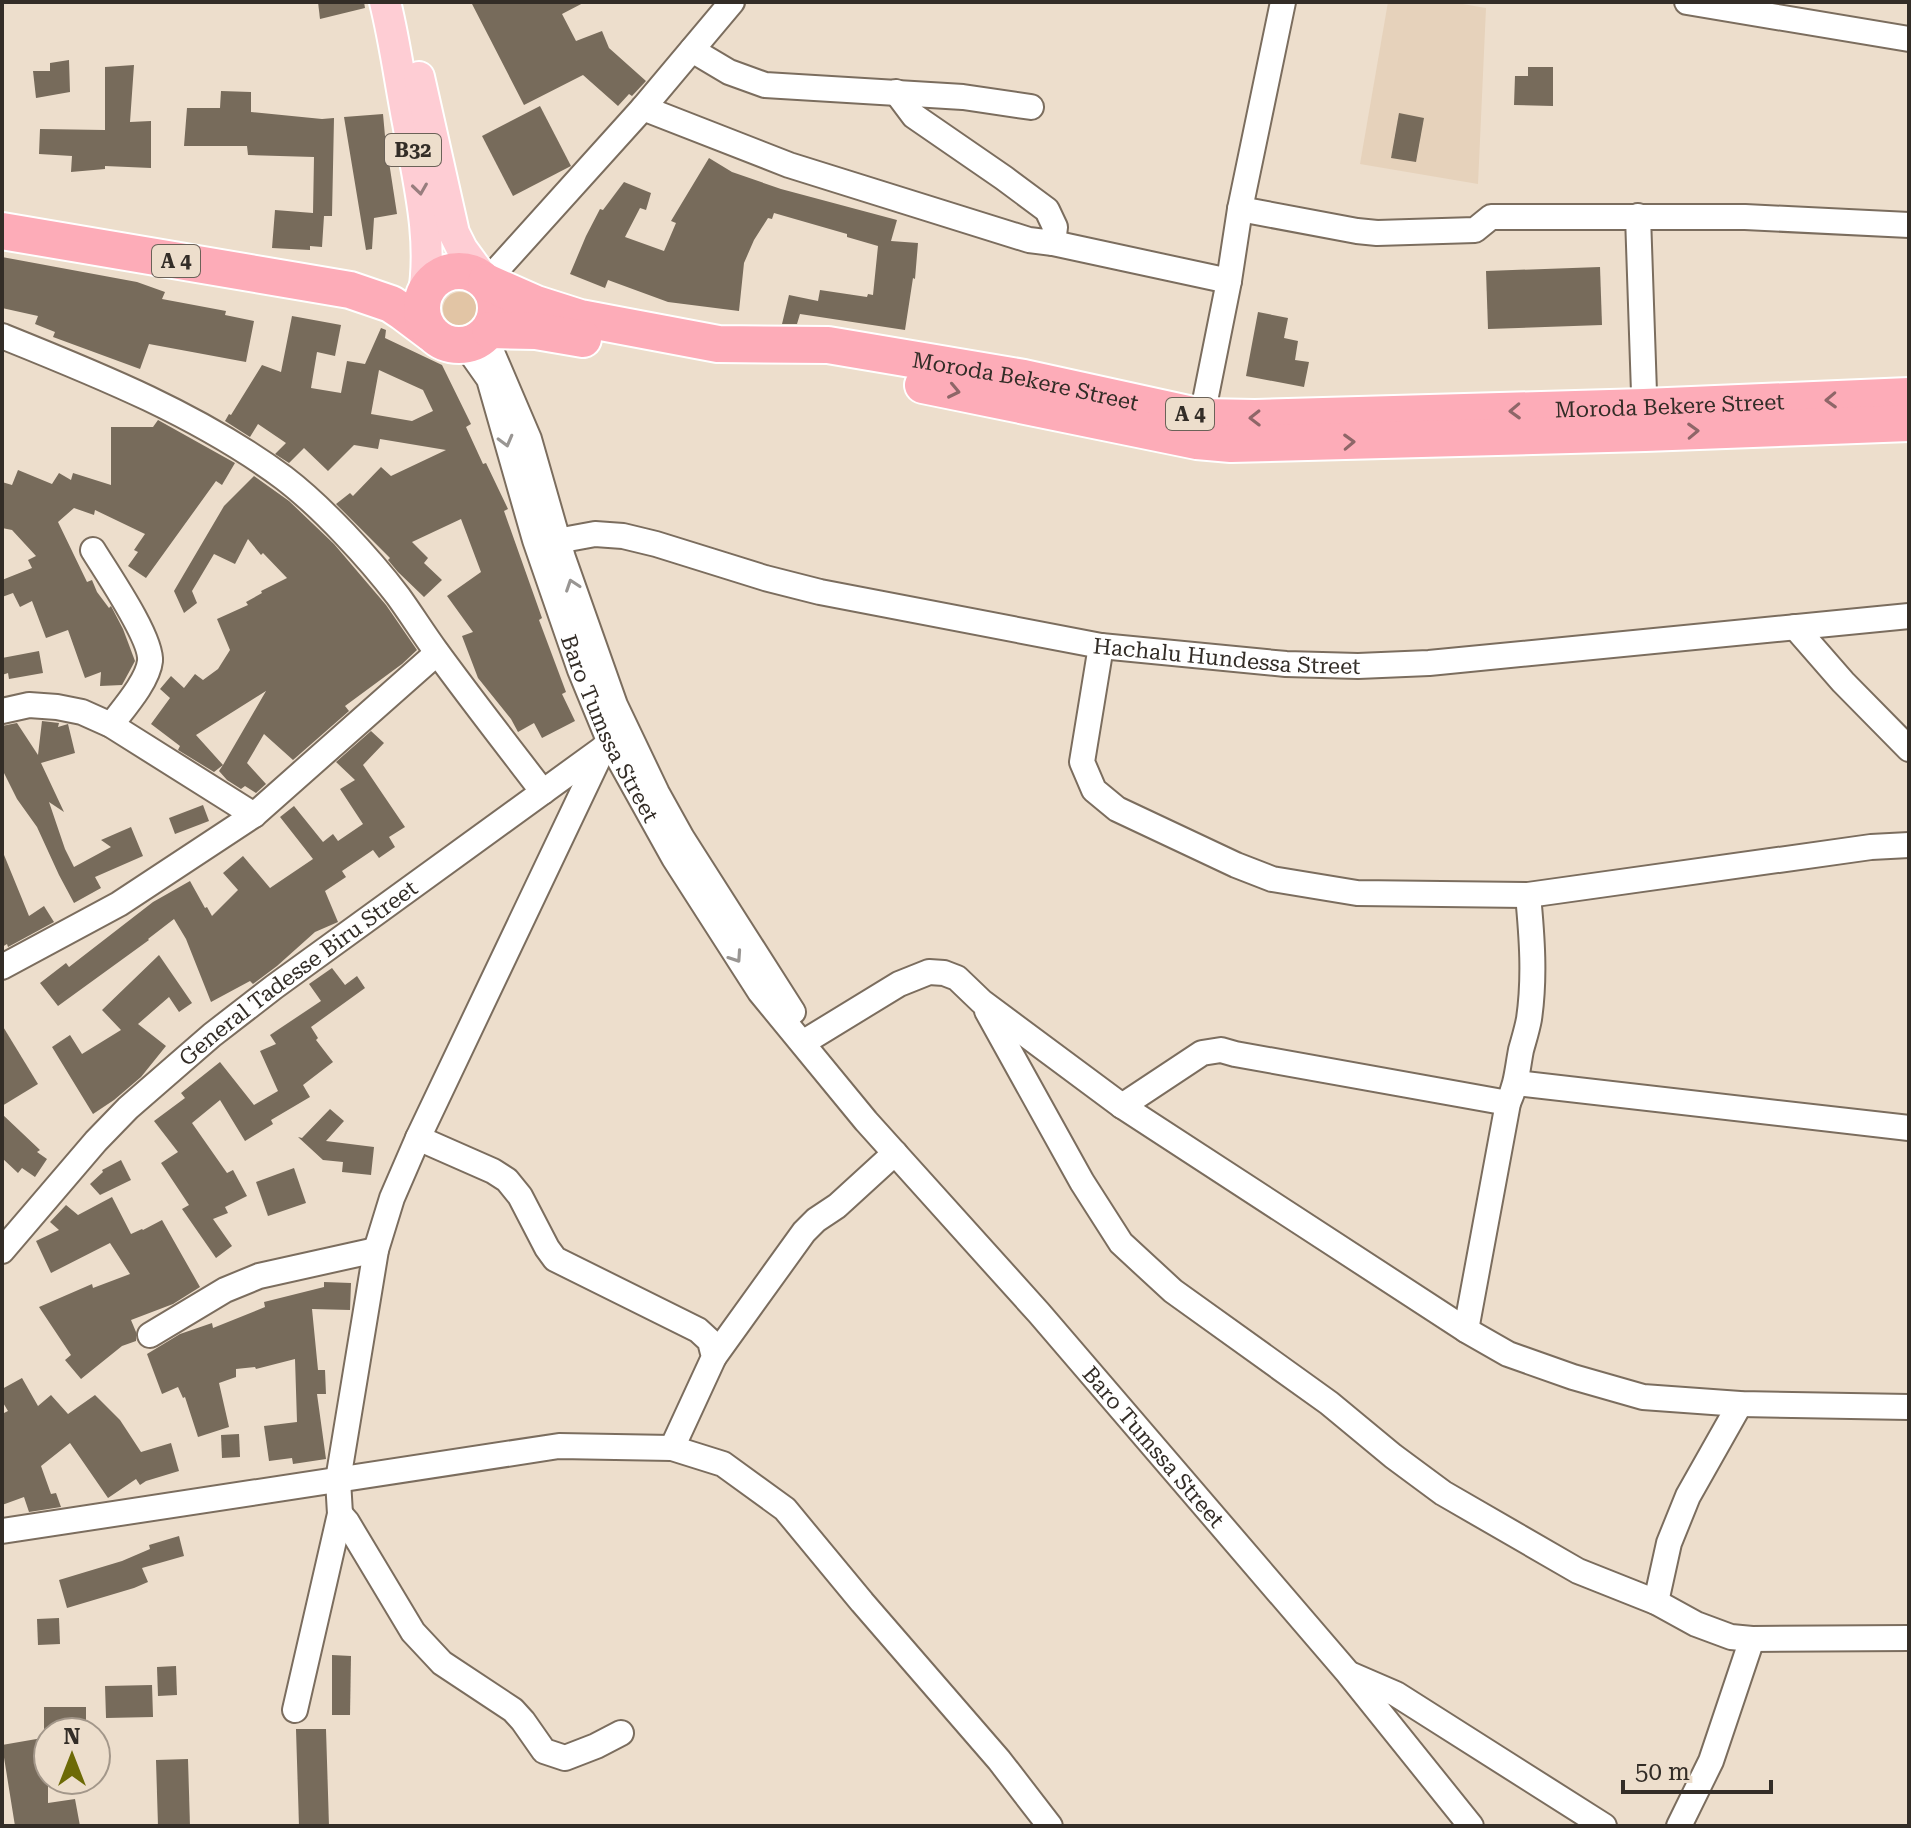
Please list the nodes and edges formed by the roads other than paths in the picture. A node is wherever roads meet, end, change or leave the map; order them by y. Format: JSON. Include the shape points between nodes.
{"nodes":[{"id":1,"x":732,"y":2,"type":"edge"},
{"id":2,"x":1283,"y":2,"type":"edge"},
{"id":3,"x":1687,"y":2,"type":"edge"},
{"id":4,"x":1774,"y":9,"type":"edge"},
{"id":5,"x":397,"y":16,"type":"edge"},
{"id":6,"x":1909,"y":39,"type":"edge"},
{"id":7,"x":692,"y":50,"type":"junction"},
{"id":8,"x":896,"y":92,"type":"junction"},
{"id":9,"x":1031,"y":107,"type":"dead end"},
{"id":10,"x":643,"y":108,"type":"junction"},
{"id":11,"x":419,"y":124,"type":"junction"},
{"id":12,"x":1240,"y":209,"type":"junction"},
{"id":13,"x":1638,"y":216,"type":"junction"},
{"id":14,"x":1909,"y":225,"type":"edge"},
{"id":15,"x":2,"y":231,"type":"edge"},
{"id":16,"x":1053,"y":243,"type":"junction"},
{"id":17,"x":1229,"y":281,"type":"junction"},
{"id":18,"x":486,"y":282,"type":"junction"},
{"id":19,"x":433,"y":283,"type":"junction"},
{"id":20,"x":350,"y":290,"type":"junction"},
{"id":21,"x":431,"y":333,"type":"junction"},
{"id":22,"x":2,"y":336,"type":"edge"},
{"id":23,"x":480,"y":337,"type":"junction"},
{"id":24,"x":718,"y":353,"type":"junction"},
{"id":25,"x":1909,"y":396,"type":"edge"},
{"id":26,"x":1644,"y":420,"type":"junction"},
{"id":27,"x":1909,"y":423,"type":"edge"},
{"id":28,"x":1200,"y":429,"type":"junction"},
{"id":29,"x":557,"y":541,"type":"junction"},
{"id":30,"x":93,"y":550,"type":"dead end"},
{"id":31,"x":1909,"y":616,"type":"edge"},
{"id":32,"x":1795,"y":627,"type":"junction"},
{"id":33,"x":1101,"y":646,"type":"junction"},
{"id":34,"x":437,"y":653,"type":"junction"},
{"id":35,"x":2,"y":711,"type":"edge"},
{"id":36,"x":111,"y":725,"type":"junction"},
{"id":37,"x":614,"y":741,"type":"junction"},
{"id":38,"x":1909,"y":749,"type":"edge"},
{"id":39,"x":543,"y":792,"type":"junction"},
{"id":40,"x":254,"y":815,"type":"junction"},
{"id":41,"x":1909,"y":845,"type":"edge"},
{"id":42,"x":1871,"y":847,"type":"junction"},
{"id":43,"x":1909,"y":859,"type":"edge"},
{"id":44,"x":1528,"y":895,"type":"junction"},
{"id":45,"x":2,"y":967,"type":"edge"},
{"id":46,"x":982,"y":1002,"type":"junction"},
{"id":47,"x":809,"y":1039,"type":"junction"},
{"id":48,"x":828,"y":1073,"type":"junction"},
{"id":49,"x":1512,"y":1093,"type":"junction"},
{"id":50,"x":1122,"y":1106,"type":"junction"},
{"id":51,"x":1909,"y":1128,"type":"edge"},
{"id":52,"x":418,"y":1138,"type":"junction"},
{"id":53,"x":895,"y":1153,"type":"junction"},
{"id":54,"x":376,"y":1250,"type":"junction"},
{"id":55,"x":2,"y":1251,"type":"edge"},
{"id":56,"x":1466,"y":1330,"type":"junction"},
{"id":57,"x":150,"y":1335,"type":"dead end"},
{"id":58,"x":714,"y":1357,"type":"junction"},
{"id":59,"x":1740,"y":1404,"type":"junction"},
{"id":60,"x":1909,"y":1407,"type":"edge"},
{"id":61,"x":672,"y":1448,"type":"junction"},
{"id":62,"x":338,"y":1480,"type":"junction"},
{"id":63,"x":340,"y":1514,"type":"junction"},
{"id":64,"x":2,"y":1531,"type":"edge"},
{"id":65,"x":1656,"y":1602,"type":"junction"},
{"id":66,"x":1909,"y":1638,"type":"edge"},
{"id":67,"x":1752,"y":1639,"type":"junction"},
{"id":68,"x":1348,"y":1673,"type":"junction"},
{"id":69,"x":295,"y":1710,"type":"dead end"},
{"id":70,"x":621,"y":1733,"type":"dead end"},
{"id":71,"x":1050,"y":1826,"type":"edge"},
{"id":72,"x":1471,"y":1826,"type":"edge"},
{"id":73,"x":1604,"y":1826,"type":"edge"},
{"id":74,"x":1679,"y":1826,"type":"edge"}],
"edges":[{"from":1,"to":7,"type":"street"},
{"from":2,"to":12,"type":"street"},
{"from":3,"to":4,"type":"street"},
{"from":4,"to":6,"type":"street"},
{"from":5,"to":11,"type":"main road","number":"B32"},
{"from":7,"to":8,"type":"street","via":[[765,85]]},
{"from":7,"to":10,"type":"street"},
{"from":8,"to":9,"type":"street"},
{"from":8,"to":16,"type":"street","via":[[914,116],[1047,210],[1055,227]]},
{"from":10,"to":16,"type":"street","via":[[789,165]]},
{"from":10,"to":18,"type":"street"},
{"from":11,"to":18,"type":"main road","number":"B32","via":[[454,233]]},
{"from":11,"to":19,"type":"main road","number":"B32","one_way":true},
{"from":12,"to":13,"type":"street","via":[[1377,233],[1475,230],[1491,217]]},
{"from":12,"to":17,"type":"street"},
{"from":13,"to":14,"type":"street"},
{"from":13,"to":26,"type":"street"},
{"from":15,"to":20,"type":"highway","number":"A 4"},
{"from":16,"to":17,"type":"street"},
{"from":17,"to":28,"type":"street"},
{"from":18,"to":19,"type":"highway","via":[[468,272]]},
{"from":18,"to":23,"type":"highway","number":"B32","via":[[496,305],[494,322]]},
{"from":18,"to":24,"type":"highway","name":"Moroda Bekere Street","number":"A 4","via":[[580,318]]},
{"from":19,"to":20,"type":"highway","number":"A 4"},
{"from":19,"to":21,"type":"highway","number":"B32","via":[[422,311]]},
{"from":20,"to":21,"type":"highway","number":"A 4","via":[[391,304]]},
{"from":21,"to":23,"type":"highway","via":[[453,345]]},
{"from":22,"to":34,"type":"street","via":[[186,417],[285,479],[363,555]]},
{"from":23,"to":24,"type":"highway","name":"Moroda Bekere Street","number":"A 4","via":[[536,331]]},
{"from":23,"to":29,"type":"street","name":"Baro Tumssa Street","via":[[529,439]]},
{"from":23,"to":37,"type":"street","name":"Baro Tumssa Street","one_way":true,"via":[[535,540],[580,670]]},
{"from":24,"to":28,"type":"highway","name":"Moroda Bekere Street","number":"A 4","via":[[827,356],[1024,378]]},
{"from":25,"to":26,"type":"highway","name":"Moroda Bekere Street","number":"A 4","one_way":true},
{"from":26,"to":27,"type":"highway","name":"Moroda Bekere Street","number":"A 4","one_way":true},
{"from":26,"to":28,"type":"highway","name":"Moroda Bekere Street","number":"A 4","via":[[1255,418]]},
{"from":29,"to":33,"type":"street","name":"Hachalu Hundessa Street","via":[[595,534],[623,536],[820,592]]},
{"from":37,"to":29,"type":"street","name":"Baro Tumssa Street","one_way":true,"via":[[615,705]]},
{"from":30,"to":36,"type":"street","via":[[149,648],[147,672]]},
{"from":31,"to":32,"type":"street","name":"Hachalu Hundessa Street"},
{"from":32,"to":33,"type":"street","name":"Hachalu Hundessa Street","via":[[1493,658],[1358,666]]},
{"from":32,"to":38,"type":"street"},
{"from":33,"to":44,"type":"street","via":[[1082,762],[1094,790],[1117,809],[1272,879],[1357,893]]},
{"from":34,"to":39,"type":"street"},
{"from":34,"to":40,"type":"street"},
{"from":35,"to":36,"type":"street","via":[[29,705],[57,707]]},
{"from":36,"to":40,"type":"street"},
{"from":37,"to":39,"type":"street","name":"General Tadesse Biru Street"},
{"from":37,"to":47,"type":"street","name":"Baro Tumssa Street"},
{"from":37,"to":48,"type":"street","name":"Baro Tumssa Street","one_way":true,"via":[[674,858],[733,953]]},
{"from":37,"to":52,"type":"street"},
{"from":39,"to":55,"type":"street","name":"General Tadesse Biru Street","via":[[212,1035],[128,1108]]},
{"from":40,"to":45,"type":"street","via":[[119,904]]},
{"from":41,"to":42,"type":"street"},
{"from":42,"to":43,"type":"street"},
{"from":42,"to":44,"type":"street"},
{"from":44,"to":49,"type":"street","via":[[1533,980]]},
{"from":46,"to":47,"type":"street","via":[[957,978],[929,972],[899,984]]},
{"from":46,"to":50,"type":"street"},
{"from":46,"to":65,"type":"street","via":[[1121,1243],[1173,1291],[1443,1493],[1578,1571]]},
{"from":47,"to":48,"type":"street","name":"Baro Tumssa Street"},
{"from":48,"to":53,"type":"street","name":"Baro Tumssa Street"},
{"from":49,"to":50,"type":"street","via":[[1221,1050],[1202,1053]]},
{"from":49,"to":51,"type":"street"},
{"from":49,"to":56,"type":"street"},
{"from":50,"to":56,"type":"street"},
{"from":52,"to":54,"type":"street"},
{"from":52,"to":58,"type":"street","via":[[507,1180],[555,1259],[698,1330],[710,1341]]},
{"from":53,"to":58,"type":"street","via":[[804,1232]]},
{"from":53,"to":68,"type":"street","name":"Baro Tumssa Street"},
{"from":54,"to":57,"type":"street","via":[[259,1276]]},
{"from":54,"to":62,"type":"street"},
{"from":56,"to":59,"type":"street","via":[[1508,1354],[1643,1397]]},
{"from":58,"to":61,"type":"street"},
{"from":59,"to":60,"type":"street"},
{"from":59,"to":65,"type":"street","via":[[1688,1496],[1669,1543]]},
{"from":61,"to":62,"type":"street","via":[[559,1446]]},
{"from":61,"to":71,"type":"street","via":[[723,1464],[785,1509]]},
{"from":62,"to":63,"type":"street"},
{"from":62,"to":64,"type":"street"},
{"from":63,"to":69,"type":"street"},
{"from":63,"to":70,"type":"street","via":[[413,1632],[442,1663],[513,1710],[544,1751],[565,1758]]},
{"from":65,"to":67,"type":"street","via":[[1707,1628]]},
{"from":66,"to":67,"type":"street"},
{"from":67,"to":74,"type":"street","via":[[1711,1761]]},
{"from":68,"to":72,"type":"street","name":"Baro Tumssa Street"},
{"from":68,"to":73,"type":"street","via":[[1396,1694]]}]}
